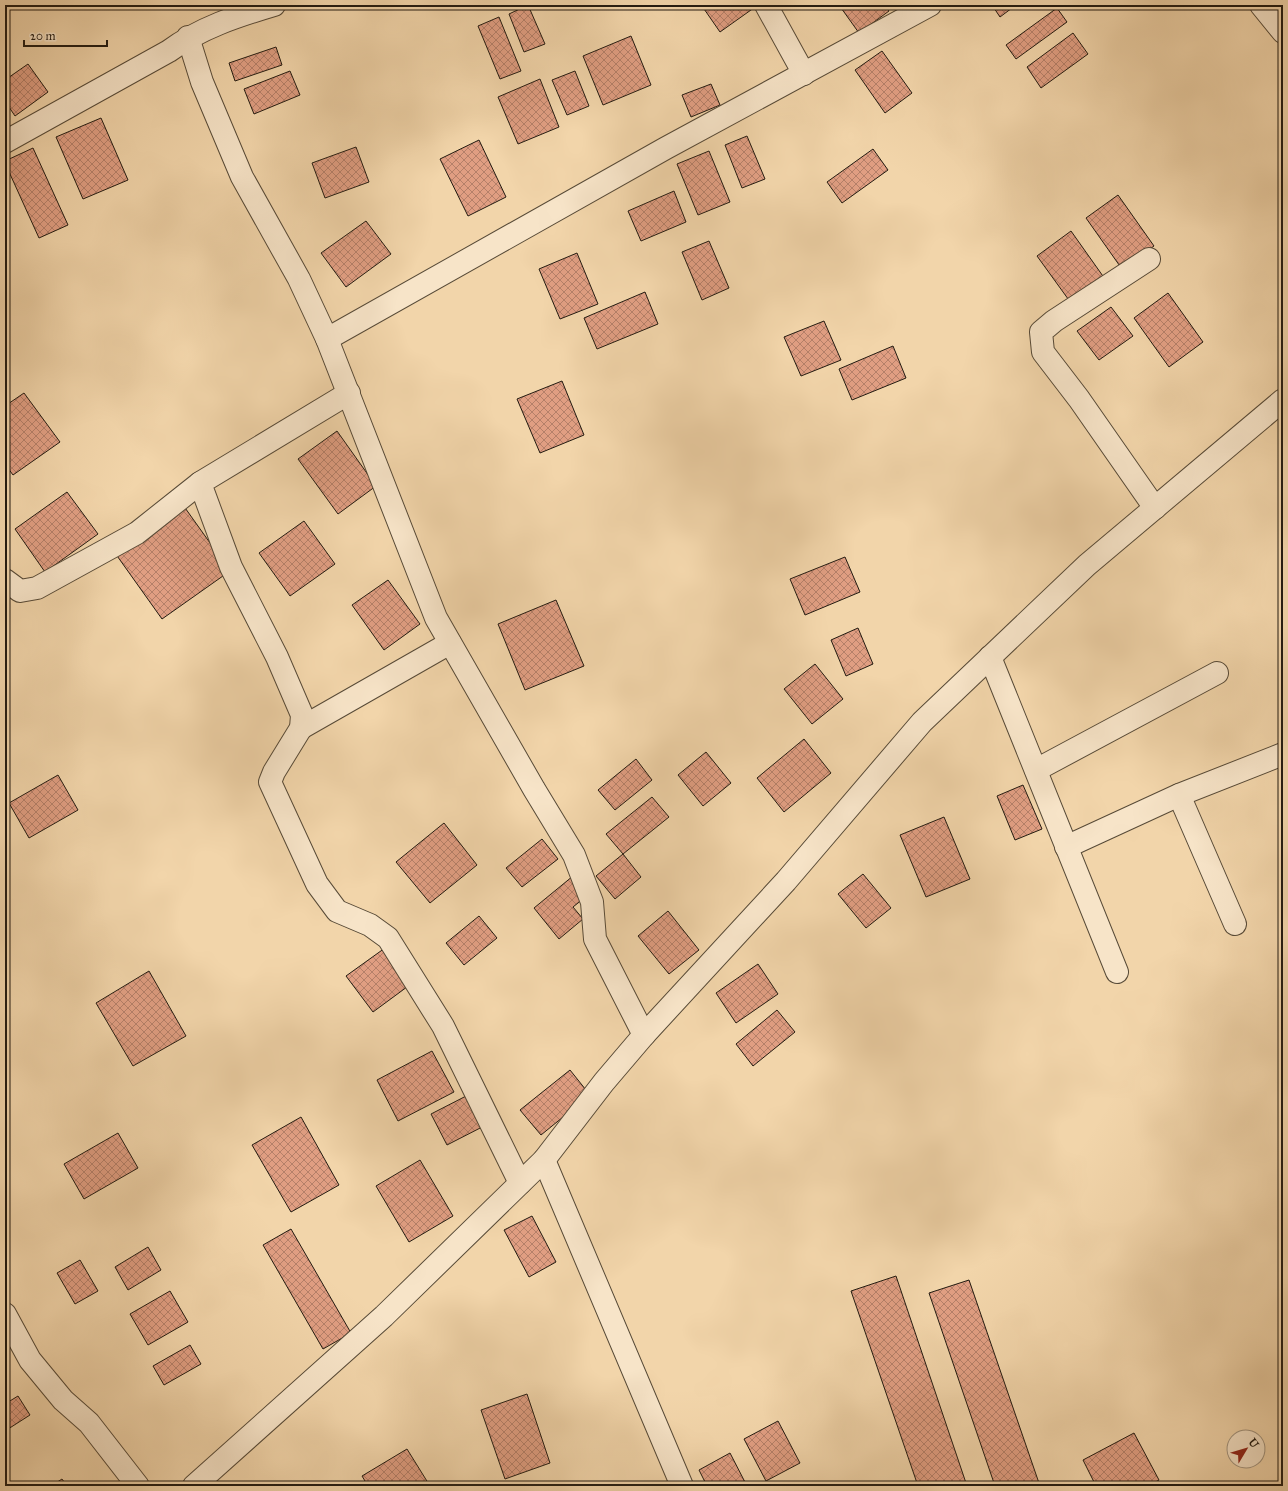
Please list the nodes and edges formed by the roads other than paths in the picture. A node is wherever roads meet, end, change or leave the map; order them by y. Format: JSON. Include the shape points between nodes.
{"nodes":[{"id":1,"x":274,"y":5,"type":"edge"},
{"id":2,"x":766,"y":5,"type":"edge"},
{"id":3,"x":930,"y":5,"type":"edge"},
{"id":4,"x":1261,"y":5,"type":"edge"},
{"id":5,"x":1283,"y":32,"type":"edge"},
{"id":6,"x":188,"y":37,"type":"junction"},
{"id":7,"x":804,"y":74,"type":"junction"},
{"id":8,"x":5,"y":142,"type":"edge"},
{"id":9,"x":1149,"y":259,"type":"dead end"},
{"id":10,"x":327,"y":339,"type":"junction"},
{"id":11,"x":349,"y":393,"type":"junction"},
{"id":12,"x":1283,"y":400,"type":"edge"},
{"id":13,"x":200,"y":483,"type":"junction"},
{"id":14,"x":1155,"y":508,"type":"junction"},
{"id":15,"x":5,"y":580,"type":"edge"},
{"id":16,"x":450,"y":643,"type":"junction"},
{"id":17,"x":990,"y":657,"type":"junction"},
{"id":18,"x":1217,"y":673,"type":"dead end"},
{"id":19,"x":301,"y":728,"type":"junction"},
{"id":20,"x":1283,"y":754,"type":"edge"},
{"id":21,"x":1036,"y":770,"type":"junction"},
{"id":22,"x":1179,"y":795,"type":"junction"},
{"id":23,"x":1066,"y":847,"type":"junction"},
{"id":24,"x":1235,"y":924,"type":"dead end"},
{"id":25,"x":1117,"y":972,"type":"dead end"},
{"id":26,"x":644,"y":1035,"type":"junction"},
{"id":27,"x":544,"y":1160,"type":"junction"},
{"id":28,"x":520,"y":1183,"type":"junction"},
{"id":29,"x":5,"y":1314,"type":"edge"},
{"id":30,"x":138,"y":1486,"type":"edge"},
{"id":31,"x":194,"y":1486,"type":"edge"},
{"id":32,"x":682,"y":1486,"type":"edge"}],
"edges":[{"from":1,"to":6,"type":"street","via":[[233,18]]},
{"from":2,"to":7,"type":"street"},
{"from":3,"to":7,"type":"street"},
{"from":4,"to":5,"type":"street"},
{"from":6,"to":8,"type":"street","via":[[169,51]]},
{"from":6,"to":10,"type":"street","via":[[202,82],[242,177],[299,279]]},
{"from":7,"to":10,"type":"street","via":[[666,148]]},
{"from":9,"to":14,"type":"street","via":[[1054,321],[1041,332],[1041,340],[1043,352]]},
{"from":10,"to":11,"type":"street"},
{"from":11,"to":13,"type":"street"},
{"from":11,"to":16,"type":"street","via":[[436,618]]},
{"from":12,"to":14,"type":"street"},
{"from":13,"to":15,"type":"street","via":[[137,533],[37,588],[20,591]]},
{"from":13,"to":19,"type":"street","via":[[232,567],[277,657],[302,715]]},
{"from":14,"to":17,"type":"street","via":[[1087,565]]},
{"from":16,"to":19,"type":"street"},
{"from":16,"to":26,"type":"street","via":[[574,855],[592,902],[595,939]]},
{"from":17,"to":21,"type":"street"},
{"from":17,"to":26,"type":"street","via":[[922,722],[786,880]]},
{"from":18,"to":21,"type":"street"},
{"from":19,"to":28,"type":"street","via":[[270,782],[317,884],[338,911],[370,925],[388,938],[443,1026]]},
{"from":20,"to":22,"type":"street"},
{"from":21,"to":23,"type":"street"},
{"from":22,"to":23,"type":"street"},
{"from":22,"to":24,"type":"street"},
{"from":23,"to":25,"type":"street"},
{"from":26,"to":27,"type":"street"},
{"from":27,"to":28,"type":"street"},
{"from":27,"to":32,"type":"street"},
{"from":28,"to":31,"type":"street","via":[[384,1316]]},
{"from":29,"to":30,"type":"street","via":[[30,1360],[63,1400],[89,1423]]}]}
